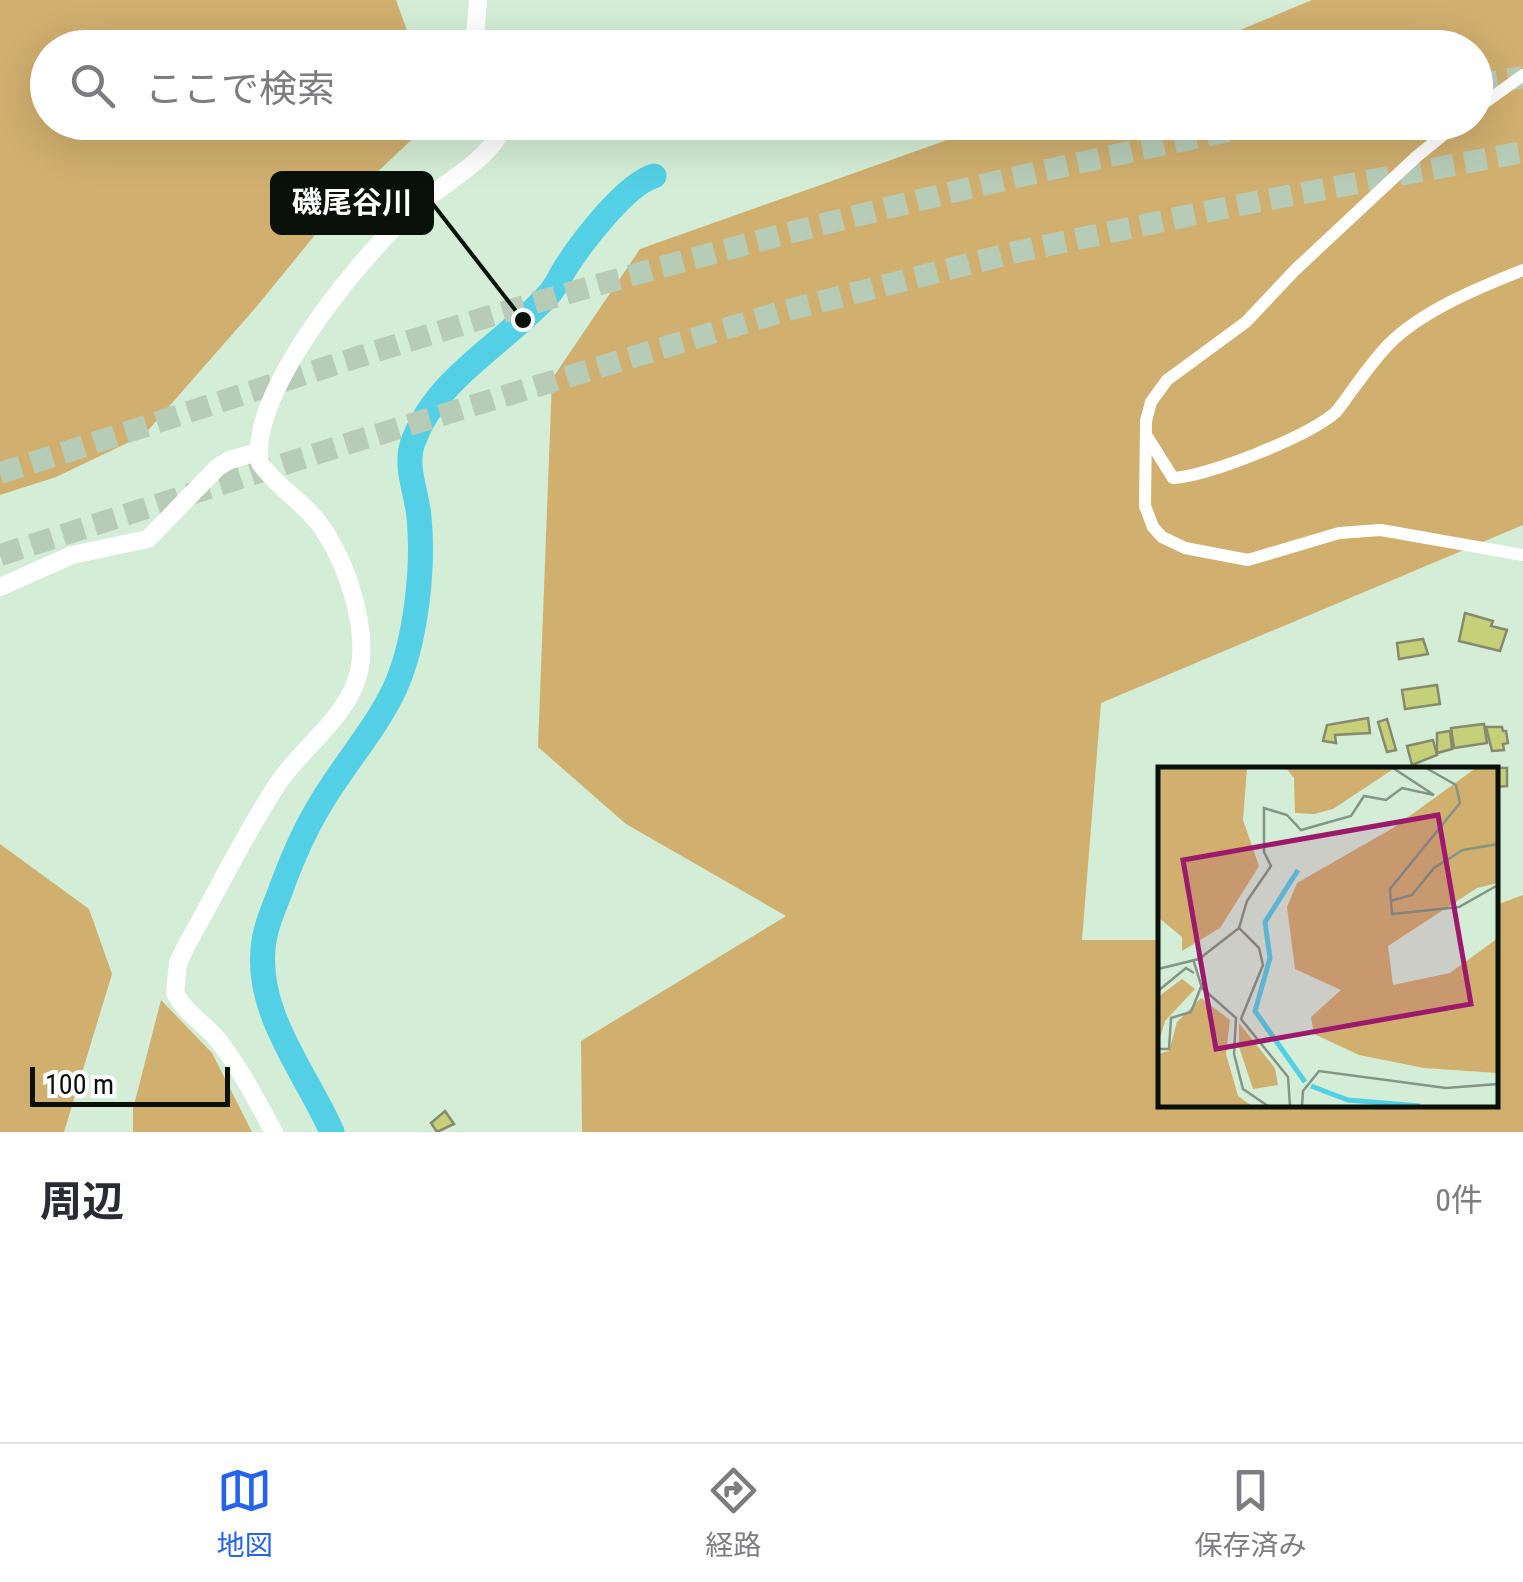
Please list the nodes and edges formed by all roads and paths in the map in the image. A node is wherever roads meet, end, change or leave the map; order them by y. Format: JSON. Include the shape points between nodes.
{"nodes":[{"id":1,"x":478,"y":0,"type":"edge"},
{"id":2,"x":476,"y":30,"type":"edge"},
{"id":3,"x":1523,"y":74,"type":"edge"},
{"id":4,"x":1493,"y":96,"type":"edge"},
{"id":5,"x":498,"y":140,"type":"edge"},
{"id":6,"x":1437,"y":140,"type":"edge"},
{"id":7,"x":1523,"y":270,"type":"edge"},
{"id":8,"x":1147,"y":436,"type":"junction"},
{"id":9,"x":258,"y":452,"type":"junction"},
{"id":10,"x":1523,"y":555,"type":"edge"},
{"id":11,"x":0,"y":587,"type":"edge"},
{"id":12,"x":274,"y":1132,"type":"edge"}],
"edges":[{"from":1,"to":2,"type":"main road"},
{"from":3,"to":4,"type":"street"},
{"from":5,"to":9,"type":"main road","via":[[414,208],[332,302],[278,381]]},
{"from":6,"to":8,"type":"street","via":[[1246,322],[1167,380],[1151,402]]},
{"from":7,"to":8,"type":"street","via":[[1409,327],[1336,412],[1290,438],[1193,477],[1173,478]]},
{"from":8,"to":10,"type":"street","via":[[1145,506],[1162,538],[1184,548],[1248,560],[1340,533],[1381,530]]},
{"from":9,"to":11,"type":"main road","via":[[217,468],[148,540],[72,555]]},
{"from":9,"to":12,"type":"main road","via":[[266,472],[322,528],[352,590],[360,644],[354,688],[279,782],[178,962],[175,993],[182,1006],[240,1068]]}]}
